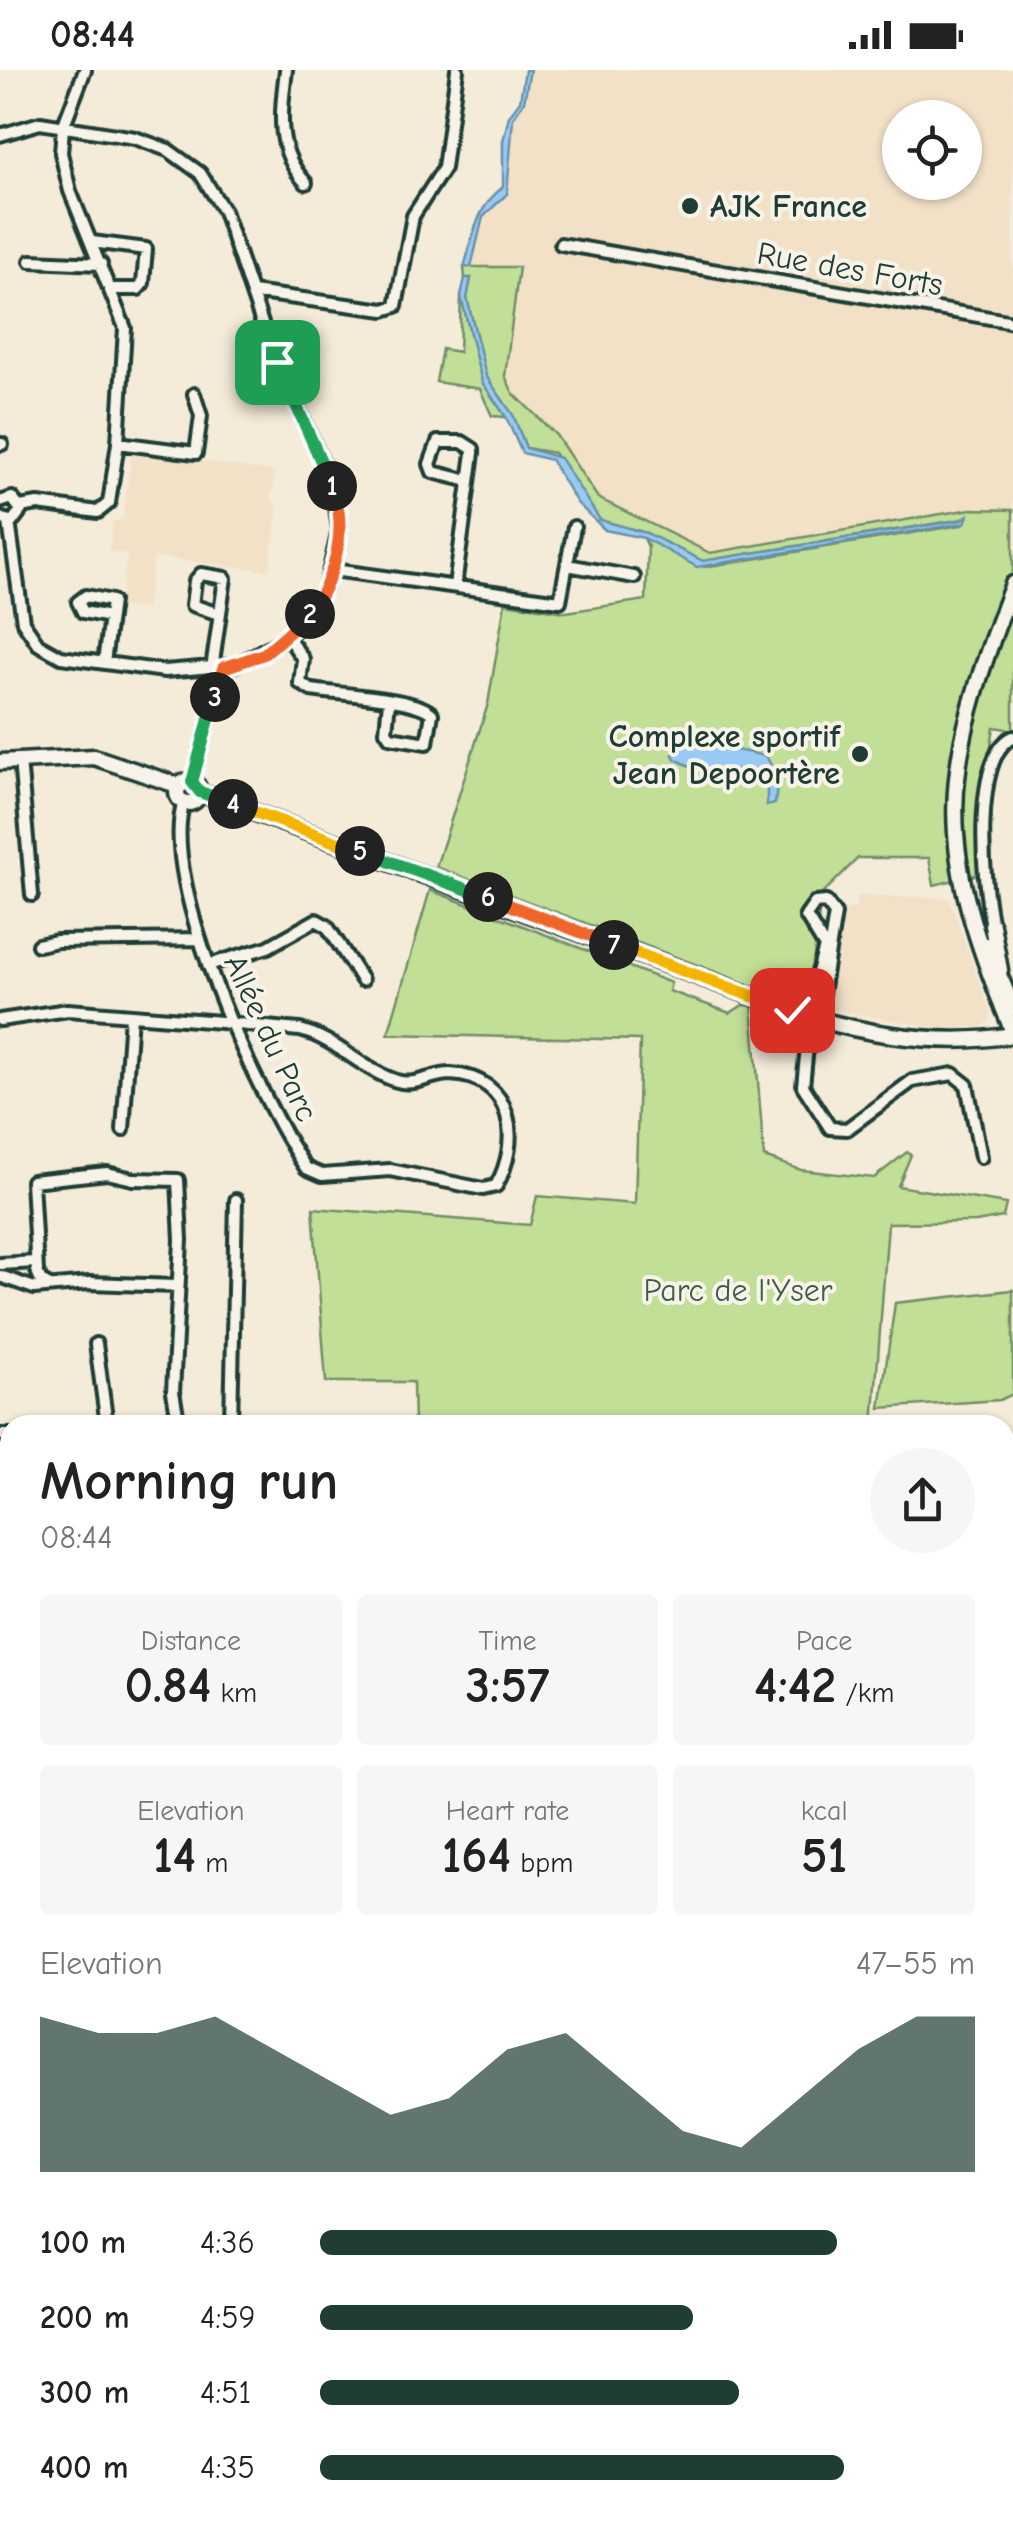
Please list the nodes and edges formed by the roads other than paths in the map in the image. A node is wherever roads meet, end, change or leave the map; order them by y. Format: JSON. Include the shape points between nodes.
{"nodes":[{"id":1,"x":85,"y":70,"type":"edge"},
{"id":2,"x":286,"y":70,"type":"edge"},
{"id":3,"x":458,"y":70,"type":"edge"},
{"id":4,"x":63,"y":127,"type":"junction"},
{"id":5,"x":0,"y":135,"type":"edge"},
{"id":6,"x":306,"y":183,"type":"dead end"},
{"id":7,"x":92,"y":242,"type":"junction"},
{"id":8,"x":561,"y":244,"type":"dead end"},
{"id":9,"x":31,"y":261,"type":"dead end"},
{"id":10,"x":101,"y":264,"type":"junction"},
{"id":11,"x":112,"y":289,"type":"junction"},
{"id":12,"x":252,"y":292,"type":"junction"},
{"id":13,"x":1013,"y":322,"type":"edge"},
{"id":14,"x":194,"y":394,"type":"dead end"},
{"id":15,"x":118,"y":443,"type":"junction"},
{"id":16,"x":469,"y":481,"type":"junction"},
{"id":17,"x":0,"y":502,"type":"edge"},
{"id":18,"x":20,"y":507,"type":"junction"},
{"id":19,"x":5,"y":520,"type":"edge"},
{"id":20,"x":574,"y":527,"type":"dead end"},
{"id":21,"x":567,"y":565,"type":"junction"},
{"id":22,"x":333,"y":570,"type":"junction"},
{"id":23,"x":634,"y":577,"type":"dead end"},
{"id":24,"x":1013,"y":584,"type":"edge"},
{"id":25,"x":455,"y":586,"type":"junction"},
{"id":26,"x":1013,"y":610,"type":"edge"},
{"id":27,"x":220,"y":614,"type":"dead end"},
{"id":28,"x":110,"y":617,"type":"dead end"},
{"id":29,"x":288,"y":637,"type":"junction"},
{"id":30,"x":104,"y":664,"type":"junction"},
{"id":31,"x":218,"y":669,"type":"junction"},
{"id":32,"x":389,"y":701,"type":"junction"},
{"id":33,"x":1013,"y":737,"type":"edge"},
{"id":34,"x":20,"y":760,"type":"junction"},
{"id":35,"x":0,"y":762,"type":"edge"},
{"id":36,"x":190,"y":786,"type":"junction"},
{"id":37,"x":184,"y":802,"type":"joint"},
{"id":38,"x":32,"y":895,"type":"dead end"},
{"id":39,"x":977,"y":911,"type":"junction"},
{"id":40,"x":992,"y":925,"type":"joint"},
{"id":41,"x":200,"y":939,"type":"junction"},
{"id":42,"x":38,"y":945,"type":"dead end"},
{"id":43,"x":208,"y":965,"type":"junction"},
{"id":44,"x":1000,"y":976,"type":"junction"},
{"id":45,"x":362,"y":980,"type":"dead end"},
{"id":46,"x":1013,"y":1006,"type":"edge"},
{"id":47,"x":131,"y":1014,"type":"junction"},
{"id":48,"x":810,"y":1017,"type":"junction"},
{"id":49,"x":0,"y":1020,"type":"edge"},
{"id":50,"x":231,"y":1023,"type":"junction"},
{"id":51,"x":1013,"y":1033,"type":"edge"},
{"id":52,"x":123,"y":1130,"type":"dead end"},
{"id":53,"x":981,"y":1157,"type":"dead end"},
{"id":54,"x":236,"y":1200,"type":"dead end"},
{"id":55,"x":36,"y":1262,"type":"junction"},
{"id":56,"x":0,"y":1264,"type":"edge"},
{"id":57,"x":0,"y":1276,"type":"edge"},
{"id":58,"x":50,"y":1286,"type":"junction"},
{"id":59,"x":176,"y":1286,"type":"junction"},
{"id":60,"x":96,"y":1344,"type":"dead end"},
{"id":61,"x":106,"y":1415,"type":"edge"},
{"id":62,"x":173,"y":1415,"type":"edge"},
{"id":63,"x":231,"y":1415,"type":"edge"}],
"edges":[{"from":1,"to":4,"type":"street"},
{"from":2,"to":6,"type":"street","via":[[279,126],[294,170]]},
{"from":3,"to":12,"type":"street","via":[[444,168],[413,216],[396,306]]},
{"from":4,"to":5,"type":"street","via":[[35,123]]},
{"from":4,"to":7,"type":"street","via":[[65,174]]},
{"from":4,"to":12,"type":"street","via":[[149,142],[195,168],[220,203]]},
{"from":7,"to":10,"type":"street"},
{"from":7,"to":11,"type":"street","via":[[146,250],[138,289]]},
{"from":8,"to":13,"type":"street","name":"Rue des Forts"},
{"from":9,"to":10,"type":"street"},
{"from":10,"to":11,"type":"street"},
{"from":11,"to":15,"type":"street","via":[[125,328]]},
{"from":12,"to":22,"type":"street","via":[[336,496]]},
{"from":14,"to":15,"type":"street","via":[[201,416],[196,452]]},
{"from":15,"to":18,"type":"street","via":[[104,510]]},
{"from":16,"to":16,"type":"street","via":[[433,472],[438,442],[471,446]]},
{"from":16,"to":25,"type":"street"},
{"from":17,"to":18,"type":"street","via":[[12,498]]},
{"from":18,"to":19,"type":"street","via":[[18,518]]},
{"from":19,"to":30,"type":"street","via":[[30,634],[55,655]]},
{"from":20,"to":21,"type":"street"},
{"from":21,"to":23,"type":"street"},
{"from":21,"to":25,"type":"street","via":[[560,601]]},
{"from":22,"to":25,"type":"street"},
{"from":22,"to":29,"type":"street","via":[[317,603]]},
{"from":24,"to":39,"type":"street","via":[[958,750],[954,814],[961,890]]},
{"from":26,"to":39,"type":"street","via":[[968,748],[962,824]]},
{"from":27,"to":31,"type":"street"},
{"from":28,"to":30,"type":"street"},
{"from":29,"to":31,"type":"street","via":[[264,654]]},
{"from":29,"to":32,"type":"street","via":[[301,653],[305,689]]},
{"from":30,"to":31,"type":"street"},
{"from":31,"to":36,"type":"street"},
{"from":32,"to":32,"type":"street","via":[[387,734],[427,743],[430,711]]},
{"from":33,"to":39,"type":"street","via":[[1000,752],[982,825]]},
{"from":34,"to":35,"type":"street"},
{"from":34,"to":36,"type":"street","via":[[103,759]]},
{"from":34,"to":38,"type":"street"},
{"from":36,"to":37,"type":"street","via":[[178,795]]},
{"from":36,"to":48,"type":"street"},
{"from":37,"to":41,"type":"street","name":"Allée du Parc","via":[[181,851]]},
{"from":39,"to":40,"type":"street"},
{"from":39,"to":44,"type":"street"},
{"from":39,"to":51,"type":"street"},
{"from":40,"to":44,"type":"street"},
{"from":41,"to":42,"type":"street"},
{"from":41,"to":43,"type":"street","name":"Allée du Parc"},
{"from":43,"to":45,"type":"street","via":[[268,947],[316,920],[327,926]]},
{"from":43,"to":50,"type":"street","name":"Allée du Parc"},
{"from":44,"to":46,"type":"street"},
{"from":47,"to":49,"type":"street","via":[[68,1010]]},
{"from":47,"to":50,"type":"street"},
{"from":47,"to":52,"type":"street"},
{"from":48,"to":48,"type":"street","via":[[835,914],[826,902],[815,903],[806,916],[826,947]]},
{"from":48,"to":51,"type":"street","via":[[932,1040]]},
{"from":48,"to":53,"type":"street","via":[[803,1086],[830,1128],[847,1130],[916,1079],[952,1074],[967,1085]]},
{"from":50,"to":50,"type":"street","name":"Allée du Parc","via":[[318,1036],[400,1082],[449,1074],[485,1087],[512,1128],[510,1156],[496,1186],[383,1169],[311,1172]]},
{"from":54,"to":63,"type":"street"},
{"from":55,"to":56,"type":"street"},
{"from":55,"to":58,"type":"street","via":[[38,1278]]},
{"from":55,"to":59,"type":"street","via":[[34,1179],[172,1177],[180,1184]]},
{"from":57,"to":58,"type":"street","via":[[22,1286]]},
{"from":58,"to":59,"type":"street"},
{"from":59,"to":62,"type":"street"},
{"from":60,"to":61,"type":"street"}]}
